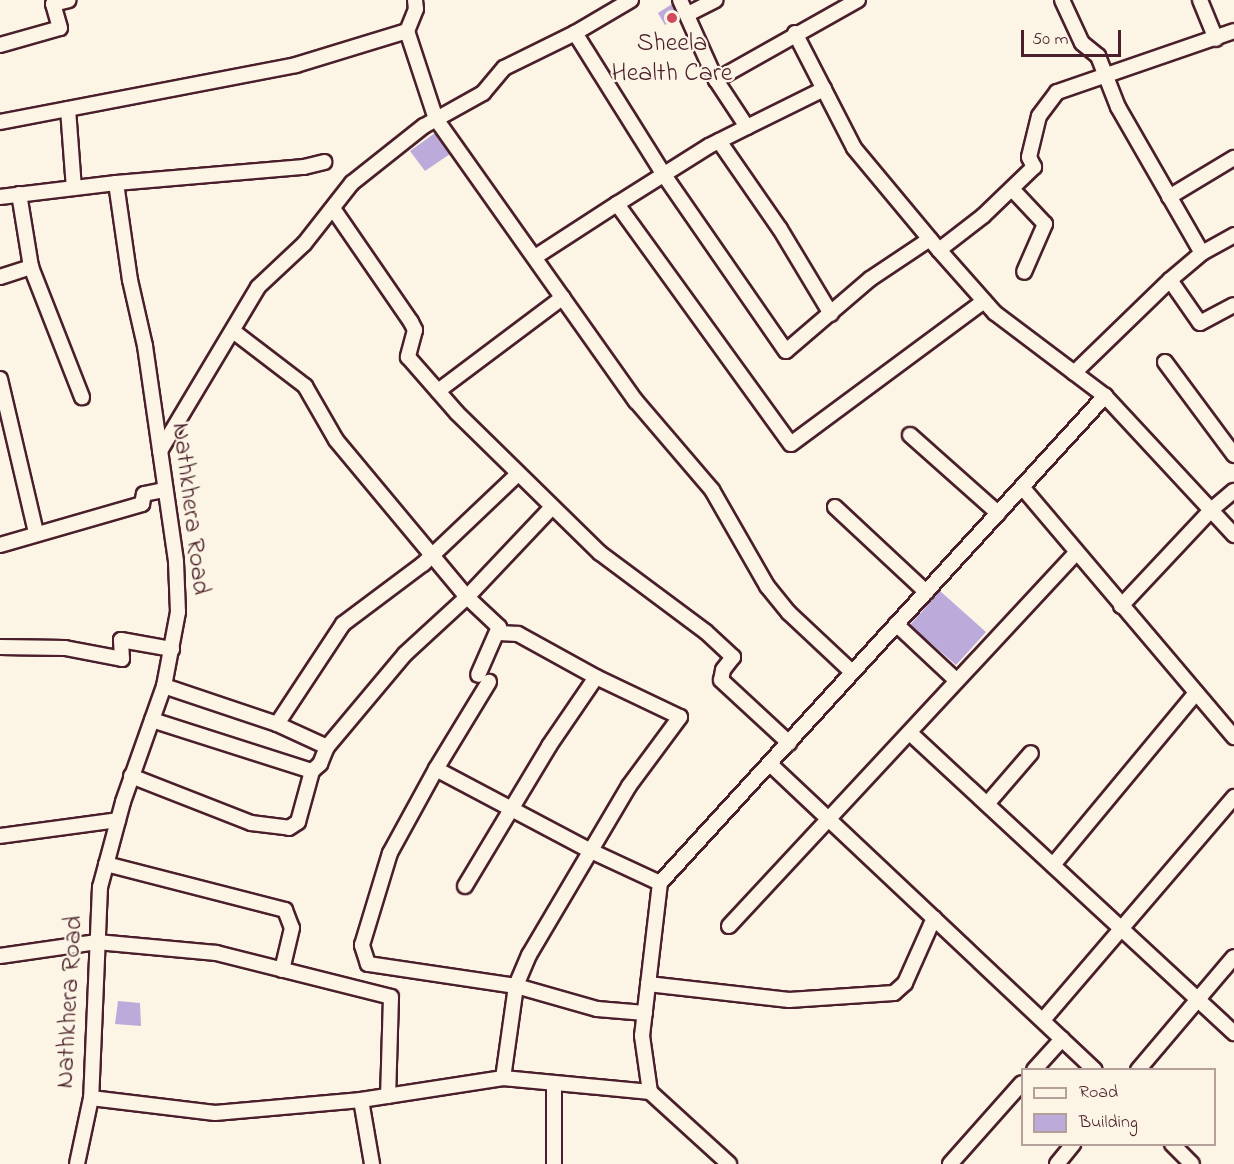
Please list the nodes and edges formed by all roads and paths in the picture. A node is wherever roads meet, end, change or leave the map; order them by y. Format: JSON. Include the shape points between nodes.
{"nodes":[{"id":1,"x":69,"y":0,"type":"edge"},
{"id":2,"x":415,"y":0,"type":"edge"},
{"id":3,"x":631,"y":0,"type":"edge"},
{"id":4,"x":680,"y":0,"type":"edge"},
{"id":5,"x":716,"y":0,"type":"edge"},
{"id":6,"x":858,"y":0,"type":"edge"},
{"id":7,"x":1062,"y":0,"type":"edge"},
{"id":8,"x":1200,"y":0,"type":"edge"},
{"id":9,"x":688,"y":14,"type":"junction"},
{"id":10,"x":407,"y":30,"type":"junction"},
{"id":11,"x":1234,"y":31,"type":"edge"},
{"id":12,"x":575,"y":33,"type":"junction"},
{"id":13,"x":795,"y":33,"type":"junction"},
{"id":14,"x":1216,"y":39,"type":"junction"},
{"id":15,"x":0,"y":45,"type":"edge"},
{"id":16,"x":1107,"y":78,"type":"junction"},
{"id":17,"x":716,"y":80,"type":"junction"},
{"id":18,"x":824,"y":88,"type":"junction"},
{"id":19,"x":68,"y":109,"type":"junction"},
{"id":20,"x":436,"y":119,"type":"junction"},
{"id":21,"x":0,"y":122,"type":"edge"},
{"id":22,"x":747,"y":127,"type":"junction"},
{"id":23,"x":719,"y":141,"type":"junction"},
{"id":24,"x":1234,"y":158,"type":"edge"},
{"id":25,"x":324,"y":162,"type":"dead end"},
{"id":26,"x":664,"y":175,"type":"junction"},
{"id":27,"x":116,"y":183,"type":"junction"},
{"id":28,"x":74,"y":188,"type":"junction"},
{"id":29,"x":1012,"y":189,"type":"junction"},
{"id":30,"x":19,"y":194,"type":"junction"},
{"id":31,"x":0,"y":196,"type":"edge"},
{"id":32,"x":1169,"y":197,"type":"junction"},
{"id":33,"x":617,"y":204,"type":"junction"},
{"id":34,"x":334,"y":210,"type":"junction"},
{"id":35,"x":1234,"y":235,"type":"edge"},
{"id":36,"x":934,"y":244,"type":"junction"},
{"id":37,"x":1202,"y":253,"type":"junction"},
{"id":38,"x":535,"y":257,"type":"junction"},
{"id":39,"x":31,"y":267,"type":"junction"},
{"id":40,"x":1024,"y":272,"type":"dead end"},
{"id":41,"x":0,"y":277,"type":"edge"},
{"id":42,"x":1170,"y":280,"type":"junction"},
{"id":43,"x":563,"y":297,"type":"junction"},
{"id":44,"x":984,"y":301,"type":"junction"},
{"id":45,"x":1234,"y":305,"type":"edge"},
{"id":46,"x":831,"y":314,"type":"junction"},
{"id":47,"x":232,"y":331,"type":"junction"},
{"id":48,"x":1164,"y":362,"type":"dead end"},
{"id":49,"x":1074,"y":373,"type":"junction"},
{"id":50,"x":0,"y":379,"type":"edge"},
{"id":51,"x":438,"y":391,"type":"junction"},
{"id":52,"x":1105,"y":396,"type":"junction"},
{"id":53,"x":82,"y":397,"type":"dead end"},
{"id":54,"x":910,"y":435,"type":"dead end"},
{"id":55,"x":160,"y":451,"type":"junction"},
{"id":56,"x":1234,"y":455,"type":"edge"},
{"id":57,"x":518,"y":474,"type":"junction"},
{"id":58,"x":1022,"y":487,"type":"junction"},
{"id":59,"x":165,"y":490,"type":"junction"},
{"id":60,"x":1234,"y":491,"type":"edge"},
{"id":61,"x":552,"y":507,"type":"junction"},
{"id":62,"x":836,"y":507,"type":"dead end"},
{"id":63,"x":1211,"y":510,"type":"junction"},
{"id":64,"x":998,"y":513,"type":"junction"},
{"id":65,"x":36,"y":532,"type":"junction"},
{"id":66,"x":1234,"y":535,"type":"edge"},
{"id":67,"x":0,"y":545,"type":"edge"},
{"id":68,"x":1076,"y":553,"type":"junction"},
{"id":69,"x":432,"y":554,"type":"junction"},
{"id":70,"x":926,"y":592,"type":"junction"},
{"id":71,"x":467,"y":597,"type":"junction"},
{"id":72,"x":1121,"y":606,"type":"junction"},
{"id":73,"x":896,"y":624,"type":"junction"},
{"id":74,"x":499,"y":633,"type":"junction"},
{"id":75,"x":0,"y":647,"type":"edge"},
{"id":76,"x":172,"y":649,"type":"junction"},
{"id":77,"x":852,"y":672,"type":"junction"},
{"id":78,"x":596,"y":677,"type":"junction"},
{"id":79,"x":957,"y":681,"type":"junction"},
{"id":80,"x":164,"y":686,"type":"junction"},
{"id":81,"x":1196,"y":693,"type":"junction"},
{"id":82,"x":152,"y":720,"type":"junction"},
{"id":83,"x":277,"y":724,"type":"junction"},
{"id":84,"x":910,"y":733,"type":"junction"},
{"id":85,"x":1234,"y":737,"type":"edge"},
{"id":86,"x":789,"y":743,"type":"junction"},
{"id":87,"x":327,"y":747,"type":"junction"},
{"id":88,"x":1031,"y":753,"type":"dead end"},
{"id":89,"x":770,"y":764,"type":"junction"},
{"id":90,"x":436,"y":769,"type":"junction"},
{"id":91,"x":312,"y":771,"type":"junction"},
{"id":92,"x":131,"y":776,"type":"junction"},
{"id":93,"x":1234,"y":797,"type":"edge"},
{"id":94,"x":987,"y":804,"type":"junction"},
{"id":95,"x":513,"y":809,"type":"junction"},
{"id":96,"x":118,"y":820,"type":"junction"},
{"id":97,"x":830,"y":821,"type":"junction"},
{"id":98,"x":0,"y":836,"type":"edge"},
{"id":99,"x":589,"y":850,"type":"junction"},
{"id":100,"x":106,"y":864,"type":"junction"},
{"id":101,"x":1053,"y":865,"type":"junction"},
{"id":102,"x":660,"y":883,"type":"junction"},
{"id":103,"x":465,"y":886,"type":"dead end"},
{"id":104,"x":934,"y":918,"type":"junction"},
{"id":105,"x":729,"y":926,"type":"dead end"},
{"id":106,"x":1122,"y":928,"type":"junction"},
{"id":107,"x":97,"y":942,"type":"junction"},
{"id":108,"x":0,"y":957,"type":"edge"},
{"id":109,"x":1234,"y":957,"type":"edge"},
{"id":110,"x":282,"y":970,"type":"junction"},
{"id":111,"x":648,"y":984,"type":"junction"},
{"id":112,"x":516,"y":986,"type":"junction"},
{"id":113,"x":1198,"y":999,"type":"junction"},
{"id":114,"x":645,"y":1013,"type":"junction"},
{"id":115,"x":1043,"y":1020,"type":"junction"},
{"id":116,"x":1234,"y":1033,"type":"edge"},
{"id":117,"x":1062,"y":1039,"type":"junction"},
{"id":118,"x":1036,"y":1068,"type":"edge"},
{"id":119,"x":1093,"y":1068,"type":"edge"},
{"id":120,"x":1140,"y":1068,"type":"edge"},
{"id":121,"x":503,"y":1078,"type":"junction"},
{"id":122,"x":554,"y":1083,"type":"junction"},
{"id":123,"x":1021,"y":1085,"type":"edge"},
{"id":124,"x":650,"y":1092,"type":"junction"},
{"id":125,"x":388,"y":1096,"type":"junction"},
{"id":126,"x":91,"y":1098,"type":"junction"},
{"id":127,"x":361,"y":1100,"type":"junction"},
{"id":128,"x":1071,"y":1146,"type":"edge"},
{"id":129,"x":1174,"y":1146,"type":"edge"},
{"id":130,"x":712,"y":1147,"type":"junction"},
{"id":131,"x":77,"y":1164,"type":"edge"},
{"id":132,"x":372,"y":1164,"type":"edge"},
{"id":133,"x":554,"y":1164,"type":"edge"},
{"id":134,"x":713,"y":1164,"type":"edge"},
{"id":135,"x":729,"y":1164,"type":"edge"},
{"id":136,"x":950,"y":1164,"type":"edge"},
{"id":137,"x":1057,"y":1164,"type":"edge"},
{"id":138,"x":1192,"y":1164,"type":"edge"}],
"edges":[{"from":1,"to":15,"type":"street","via":[[53,4],[60,28]]},
{"from":2,"to":10,"type":"street","via":[[416,9]]},
{"from":3,"to":12,"type":"street"},
{"from":4,"to":9,"type":"street"},
{"from":5,"to":9,"type":"street"},
{"from":6,"to":13,"type":"street"},
{"from":7,"to":16,"type":"street","via":[[1082,43],[1098,56]]},
{"from":8,"to":14,"type":"street"},
{"from":9,"to":17,"type":"street"},
{"from":10,"to":19,"type":"street","via":[[296,65]]},
{"from":10,"to":20,"type":"street"},
{"from":11,"to":14,"type":"street"},
{"from":12,"to":20,"type":"street","via":[[518,59],[504,68],[483,93]]},
{"from":12,"to":26,"type":"street"},
{"from":13,"to":17,"type":"street"},
{"from":13,"to":18,"type":"street"},
{"from":14,"to":16,"type":"street"},
{"from":16,"to":29,"type":"street","via":[[1057,92],[1039,116],[1029,157],[1035,167]]},
{"from":16,"to":32,"type":"street","via":[[1118,107],[1134,129]]},
{"from":17,"to":22,"type":"street"},
{"from":18,"to":22,"type":"street"},
{"from":18,"to":36,"type":"street","via":[[854,148]]},
{"from":19,"to":21,"type":"street"},
{"from":19,"to":28,"type":"street"},
{"from":20,"to":34,"type":"street","via":[[352,183]]},
{"from":20,"to":38,"type":"street"},
{"from":22,"to":23,"type":"street"},
{"from":23,"to":26,"type":"street"},
{"from":23,"to":46,"type":"street"},
{"from":24,"to":32,"type":"street"},
{"from":25,"to":27,"type":"street"},
{"from":26,"to":33,"type":"street"},
{"from":26,"to":46,"type":"street","via":[[786,351]]},
{"from":27,"to":28,"type":"street"},
{"from":27,"to":55,"type":"street","name":"Nathkhera Road"},
{"from":28,"to":30,"type":"street"},
{"from":29,"to":36,"type":"street"},
{"from":29,"to":40,"type":"street","via":[[1046,224]]},
{"from":30,"to":31,"type":"street"},
{"from":30,"to":39,"type":"street"},
{"from":32,"to":37,"type":"street"},
{"from":33,"to":38,"type":"street"},
{"from":33,"to":44,"type":"street","via":[[791,444]]},
{"from":34,"to":47,"type":"street","via":[[304,244],[269,273]]},
{"from":34,"to":51,"type":"street","via":[[411,322],[415,330],[408,357]]},
{"from":35,"to":37,"type":"street"},
{"from":36,"to":44,"type":"street"},
{"from":36,"to":46,"type":"street","via":[[870,279]]},
{"from":37,"to":42,"type":"street"},
{"from":38,"to":43,"type":"street"},
{"from":39,"to":41,"type":"street"},
{"from":39,"to":53,"type":"street"},
{"from":42,"to":45,"type":"street","via":[[1200,323]]},
{"from":42,"to":49,"type":"street"},
{"from":43,"to":51,"type":"street"},
{"from":43,"to":77,"type":"street","via":[[636,401],[712,490],[767,586]]},
{"from":44,"to":49,"type":"street"},
{"from":47,"to":55,"type":"street"},
{"from":47,"to":69,"type":"street","via":[[305,386],[336,440]]},
{"from":48,"to":56,"type":"street"},
{"from":49,"to":52,"type":"street"},
{"from":50,"to":65,"type":"street"},
{"from":51,"to":57,"type":"street"},
{"from":52,"to":58,"type":"street"},
{"from":52,"to":63,"type":"street"},
{"from":54,"to":64,"type":"street"},
{"from":55,"to":59,"type":"street","name":"Nathkhera Road"},
{"from":57,"to":61,"type":"street"},
{"from":57,"to":69,"type":"street"},
{"from":58,"to":64,"type":"street"},
{"from":58,"to":68,"type":"street"},
{"from":59,"to":65,"type":"street","via":[[144,494],[142,504]]},
{"from":59,"to":76,"type":"street","name":"Nathkhera Road","via":[[177,582],[178,612]]},
{"from":60,"to":63,"type":"street"},
{"from":61,"to":71,"type":"street"},
{"from":61,"to":86,"type":"street","via":[[600,553],[706,632],[733,657],[721,680]]},
{"from":62,"to":70,"type":"street"},
{"from":63,"to":66,"type":"street"},
{"from":63,"to":72,"type":"street"},
{"from":64,"to":70,"type":"street"},
{"from":65,"to":67,"type":"street"},
{"from":68,"to":72,"type":"street"},
{"from":68,"to":79,"type":"street"},
{"from":69,"to":71,"type":"street"},
{"from":69,"to":83,"type":"street","via":[[344,624]]},
{"from":70,"to":73,"type":"street"},
{"from":71,"to":74,"type":"street","via":[[493,619]]},
{"from":71,"to":87,"type":"street","via":[[405,654]]},
{"from":72,"to":81,"type":"street"},
{"from":73,"to":77,"type":"street"},
{"from":73,"to":79,"type":"street"},
{"from":74,"to":78,"type":"street","via":[[518,634]]},
{"from":74,"to":90,"type":"street","via":[[483,679]]},
{"from":75,"to":76,"type":"street","via":[[65,648],[122,659],[121,640]]},
{"from":76,"to":80,"type":"street","name":"Nathkhera Road"},
{"from":77,"to":86,"type":"street"},
{"from":78,"to":95,"type":"street","via":[[549,746]]},
{"from":78,"to":99,"type":"street","via":[[680,717],[629,786]]},
{"from":79,"to":84,"type":"street"},
{"from":80,"to":82,"type":"street","name":"Nathkhera Road"},
{"from":80,"to":83,"type":"street"},
{"from":81,"to":85,"type":"street"},
{"from":81,"to":101,"type":"street"},
{"from":82,"to":91,"type":"street"},
{"from":82,"to":92,"type":"street","name":"Nathkhera Road"},
{"from":83,"to":87,"type":"street"},
{"from":84,"to":94,"type":"street"},
{"from":84,"to":97,"type":"street"},
{"from":86,"to":89,"type":"street"},
{"from":87,"to":91,"type":"street","via":[[320,764]]},
{"from":88,"to":94,"type":"street"},
{"from":89,"to":97,"type":"street"},
{"from":89,"to":102,"type":"street"},
{"from":90,"to":95,"type":"street"},
{"from":90,"to":112,"type":"street","via":[[390,853],[362,945],[368,964]]},
{"from":91,"to":92,"type":"street","via":[[298,822],[289,828],[251,824]]},
{"from":92,"to":96,"type":"street","name":"Nathkhera Road"},
{"from":93,"to":106,"type":"street"},
{"from":94,"to":101,"type":"street"},
{"from":95,"to":99,"type":"street"},
{"from":95,"to":103,"type":"street"},
{"from":96,"to":98,"type":"street"},
{"from":96,"to":100,"type":"street","name":"Nathkhera Road"},
{"from":97,"to":104,"type":"street"},
{"from":97,"to":105,"type":"street"},
{"from":99,"to":102,"type":"street"},
{"from":99,"to":112,"type":"street","via":[[529,955]]},
{"from":100,"to":107,"type":"street","name":"Nathkhera Road","via":[[100,887]]},
{"from":100,"to":110,"type":"street","via":[[285,910],[292,928]]},
{"from":101,"to":106,"type":"street"},
{"from":102,"to":111,"type":"street"},
{"from":104,"to":111,"type":"street","via":[[905,983],[894,993],[789,1000]]},
{"from":104,"to":115,"type":"street"},
{"from":106,"to":113,"type":"street"},
{"from":106,"to":115,"type":"street"},
{"from":107,"to":108,"type":"street"},
{"from":107,"to":110,"type":"street","via":[[216,953]]},
{"from":107,"to":126,"type":"street","name":"Nathkhera Road"},
{"from":109,"to":113,"type":"street"},
{"from":110,"to":125,"type":"street","via":[[391,997]]},
{"from":111,"to":114,"type":"street"},
{"from":112,"to":114,"type":"street","via":[[597,1009]]},
{"from":112,"to":121,"type":"street"},
{"from":113,"to":116,"type":"street"},
{"from":113,"to":120,"type":"street"},
{"from":114,"to":124,"type":"street","via":[[642,1036]]},
{"from":115,"to":117,"type":"street"},
{"from":117,"to":118,"type":"street"},
{"from":117,"to":119,"type":"street"},
{"from":121,"to":122,"type":"street"},
{"from":121,"to":125,"type":"street"},
{"from":122,"to":124,"type":"street"},
{"from":122,"to":133,"type":"street"},
{"from":123,"to":136,"type":"street"},
{"from":124,"to":130,"type":"street"},
{"from":125,"to":127,"type":"street"},
{"from":126,"to":127,"type":"street","via":[[215,1113]]},
{"from":126,"to":131,"type":"street","name":"Nathkhera Road"},
{"from":127,"to":132,"type":"street"},
{"from":128,"to":137,"type":"street"},
{"from":129,"to":138,"type":"street"},
{"from":130,"to":134,"type":"street"},
{"from":130,"to":135,"type":"street"}]}
